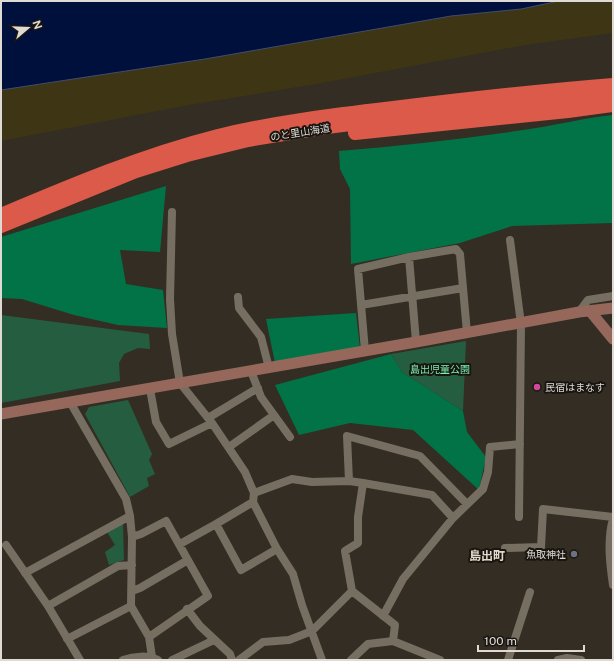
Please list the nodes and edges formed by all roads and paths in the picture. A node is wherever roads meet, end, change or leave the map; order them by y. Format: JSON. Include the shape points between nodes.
{"nodes":[{"id":1,"x":613,"y":85,"type":"edge"},
{"id":2,"x":613,"y":97,"type":"edge"},
{"id":3,"x":613,"y":105,"type":"edge"},
{"id":4,"x":219,"y":148,"type":"junction"},
{"id":5,"x":172,"y":212,"type":"dead end"},
{"id":6,"x":1,"y":215,"type":"edge"},
{"id":7,"x":1,"y":226,"type":"edge"},
{"id":8,"x":510,"y":240,"type":"dead end"},
{"id":9,"x":409,"y":258,"type":"junction"},
{"id":10,"x":463,"y":288,"type":"junction"},
{"id":11,"x":613,"y":296,"type":"edge"},
{"id":12,"x":238,"y":297,"type":"dead end"},
{"id":13,"x":412,"y":298,"type":"junction"},
{"id":14,"x":361,"y":306,"type":"junction"},
{"id":15,"x":613,"y":308,"type":"edge"},
{"id":16,"x":585,"y":312,"type":"junction"},
{"id":17,"x":521,"y":324,"type":"junction"},
{"id":18,"x":467,"y":333,"type":"junction"},
{"id":19,"x":613,"y":339,"type":"edge"},
{"id":20,"x":416,"y":342,"type":"junction"},
{"id":21,"x":365,"y":351,"type":"junction"},
{"id":22,"x":269,"y":368,"type":"junction"},
{"id":23,"x":251,"y":371,"type":"junction"},
{"id":24,"x":180,"y":383,"type":"junction"},
{"id":25,"x":258,"y":388,"type":"junction"},
{"id":26,"x":150,"y":389,"type":"junction"},
{"id":27,"x":70,"y":402,"type":"junction"},
{"id":28,"x":1,"y":414,"type":"edge"},
{"id":29,"x":274,"y":415,"type":"junction"},
{"id":30,"x":210,"y":420,"type":"junction"},
{"id":31,"x":290,"y":437,"type":"dead end"},
{"id":32,"x":520,"y":444,"type":"junction"},
{"id":33,"x":229,"y":447,"type":"junction"},
{"id":34,"x":349,"y":481,"type":"junction"},
{"id":35,"x":363,"y":483,"type":"junction"},
{"id":36,"x":254,"y":493,"type":"junction"},
{"id":37,"x":253,"y":502,"type":"junction"},
{"id":38,"x":467,"y":504,"type":"junction"},
{"id":39,"x":130,"y":516,"type":"junction"},
{"id":40,"x":519,"y":517,"type":"dead end"},
{"id":41,"x":453,"y":518,"type":"junction"},
{"id":42,"x":613,"y":518,"type":"edge"},
{"id":43,"x":216,"y":524,"type":"junction"},
{"id":44,"x":132,"y":537,"type":"junction"},
{"id":45,"x":180,"y":544,"type":"junction"},
{"id":46,"x":6,"y":545,"type":"dead end"},
{"id":47,"x":506,"y":548,"type":"dead end"},
{"id":48,"x":277,"y":549,"type":"junction"},
{"id":49,"x":188,"y":560,"type":"junction"},
{"id":50,"x":132,"y":565,"type":"junction"},
{"id":51,"x":25,"y":573,"type":"junction"},
{"id":52,"x":613,"y":585,"type":"edge"},
{"id":53,"x":132,"y":591,"type":"junction"},
{"id":54,"x":352,"y":591,"type":"junction"},
{"id":55,"x":530,"y":592,"type":"dead end"},
{"id":56,"x":48,"y":606,"type":"junction"},
{"id":57,"x":131,"y":606,"type":"junction"},
{"id":58,"x":187,"y":609,"type":"junction"},
{"id":59,"x":383,"y":616,"type":"junction"},
{"id":60,"x":312,"y":631,"type":"junction"},
{"id":61,"x":149,"y":637,"type":"junction"},
{"id":62,"x":68,"y":639,"type":"junction"},
{"id":63,"x":214,"y":640,"type":"junction"},
{"id":64,"x":393,"y":640,"type":"junction"},
{"id":65,"x":155,"y":658,"type":"edge"},
{"id":66,"x":80,"y":660,"type":"edge"},
{"id":67,"x":123,"y":660,"type":"edge"},
{"id":68,"x":172,"y":660,"type":"edge"},
{"id":69,"x":232,"y":660,"type":"edge"},
{"id":70,"x":239,"y":660,"type":"edge"},
{"id":71,"x":322,"y":660,"type":"edge"},
{"id":72,"x":351,"y":660,"type":"edge"},
{"id":73,"x":440,"y":660,"type":"edge"},
{"id":74,"x":508,"y":660,"type":"edge"},
{"id":75,"x":558,"y":660,"type":"edge"},
{"id":76,"x":581,"y":660,"type":"edge"}],
"edges":[{"from":1,"to":6,"type":"highway","name":"のと里山海道","via":[[322,117],[218,136],[152,155]]},
{"from":2,"to":4,"type":"highway","name":"のと里山海道","via":[[484,107],[327,127],[248,140]]},
{"from":3,"to":4,"type":"highway"},
{"from":4,"to":7,"type":"highway","name":"のと里山海道","via":[[136,171]]},
{"from":5,"to":24,"type":"street","via":[[170,299],[172,334]]},
{"from":8,"to":17,"type":"street"},
{"from":9,"to":10,"type":"street","via":[[456,249],[460,254]]},
{"from":9,"to":13,"type":"street"},
{"from":9,"to":14,"type":"street","via":[[358,269]]},
{"from":10,"to":13,"type":"street"},
{"from":10,"to":18,"type":"street"},
{"from":11,"to":16,"type":"street","via":[[588,300]]},
{"from":12,"to":22,"type":"street","via":[[239,308],[261,337]]},
{"from":13,"to":14,"type":"street"},
{"from":13,"to":20,"type":"street"},
{"from":14,"to":21,"type":"street"},
{"from":15,"to":16,"type":"street"},
{"from":16,"to":17,"type":"street"},
{"from":16,"to":19,"type":"street"},
{"from":17,"to":18,"type":"street"},
{"from":17,"to":32,"type":"street"},
{"from":18,"to":20,"type":"street"},
{"from":20,"to":21,"type":"street"},
{"from":21,"to":22,"type":"street"},
{"from":22,"to":23,"type":"street"},
{"from":23,"to":24,"type":"street"},
{"from":23,"to":25,"type":"street"},
{"from":24,"to":26,"type":"street"},
{"from":24,"to":30,"type":"street"},
{"from":25,"to":29,"type":"street","via":[[261,397]]},
{"from":25,"to":30,"type":"street"},
{"from":26,"to":27,"type":"street"},
{"from":26,"to":30,"type":"street","via":[[156,422],[170,444]]},
{"from":27,"to":28,"type":"street"},
{"from":27,"to":39,"type":"street","via":[[126,499]]},
{"from":29,"to":31,"type":"street"},
{"from":29,"to":33,"type":"street"},
{"from":30,"to":33,"type":"street"},
{"from":32,"to":38,"type":"street","via":[[490,447],[488,472],[483,489]]},
{"from":32,"to":40,"type":"street"},
{"from":33,"to":36,"type":"street","via":[[245,472]]},
{"from":34,"to":35,"type":"street"},
{"from":34,"to":36,"type":"street","via":[[312,482],[292,479]]},
{"from":34,"to":38,"type":"street","via":[[347,436],[420,456]]},
{"from":35,"to":41,"type":"street","via":[[432,495]]},
{"from":35,"to":54,"type":"street","via":[[358,517],[358,543],[345,551]]},
{"from":36,"to":37,"type":"street"},
{"from":37,"to":43,"type":"street"},
{"from":37,"to":48,"type":"street"},
{"from":38,"to":41,"type":"street"},
{"from":39,"to":44,"type":"street"},
{"from":39,"to":51,"type":"street"},
{"from":41,"to":59,"type":"street","via":[[403,579]]},
{"from":42,"to":47,"type":"street","via":[[544,509],[541,546]]},
{"from":42,"to":52,"type":"street","via":[[610,529],[610,569]]},
{"from":43,"to":45,"type":"street"},
{"from":43,"to":48,"type":"street","via":[[241,570]]},
{"from":44,"to":45,"type":"street","via":[[166,521]]},
{"from":44,"to":50,"type":"street"},
{"from":45,"to":49,"type":"street"},
{"from":46,"to":51,"type":"street"},
{"from":48,"to":60,"type":"street","via":[[293,574]]},
{"from":49,"to":53,"type":"street"},
{"from":49,"to":58,"type":"street","via":[[208,596]]},
{"from":50,"to":53,"type":"street"},
{"from":50,"to":56,"type":"street","via":[[118,566]]},
{"from":51,"to":56,"type":"street"},
{"from":53,"to":57,"type":"street"},
{"from":54,"to":59,"type":"street"},
{"from":54,"to":60,"type":"street"},
{"from":55,"to":74,"type":"street"},
{"from":56,"to":62,"type":"street"},
{"from":57,"to":61,"type":"street"},
{"from":57,"to":62,"type":"street"},
{"from":58,"to":61,"type":"street"},
{"from":58,"to":63,"type":"street"},
{"from":59,"to":64,"type":"street","via":[[395,624]]},
{"from":60,"to":70,"type":"street","via":[[290,640],[263,642]]},
{"from":60,"to":71,"type":"street"},
{"from":61,"to":65,"type":"street"},
{"from":62,"to":66,"type":"street"},
{"from":63,"to":68,"type":"street"},
{"from":63,"to":69,"type":"street","via":[[230,654]]},
{"from":64,"to":72,"type":"street","via":[[368,644]]},
{"from":64,"to":73,"type":"street"},
{"from":65,"to":67,"type":"street"},
{"from":75,"to":76,"type":"street"}]}
